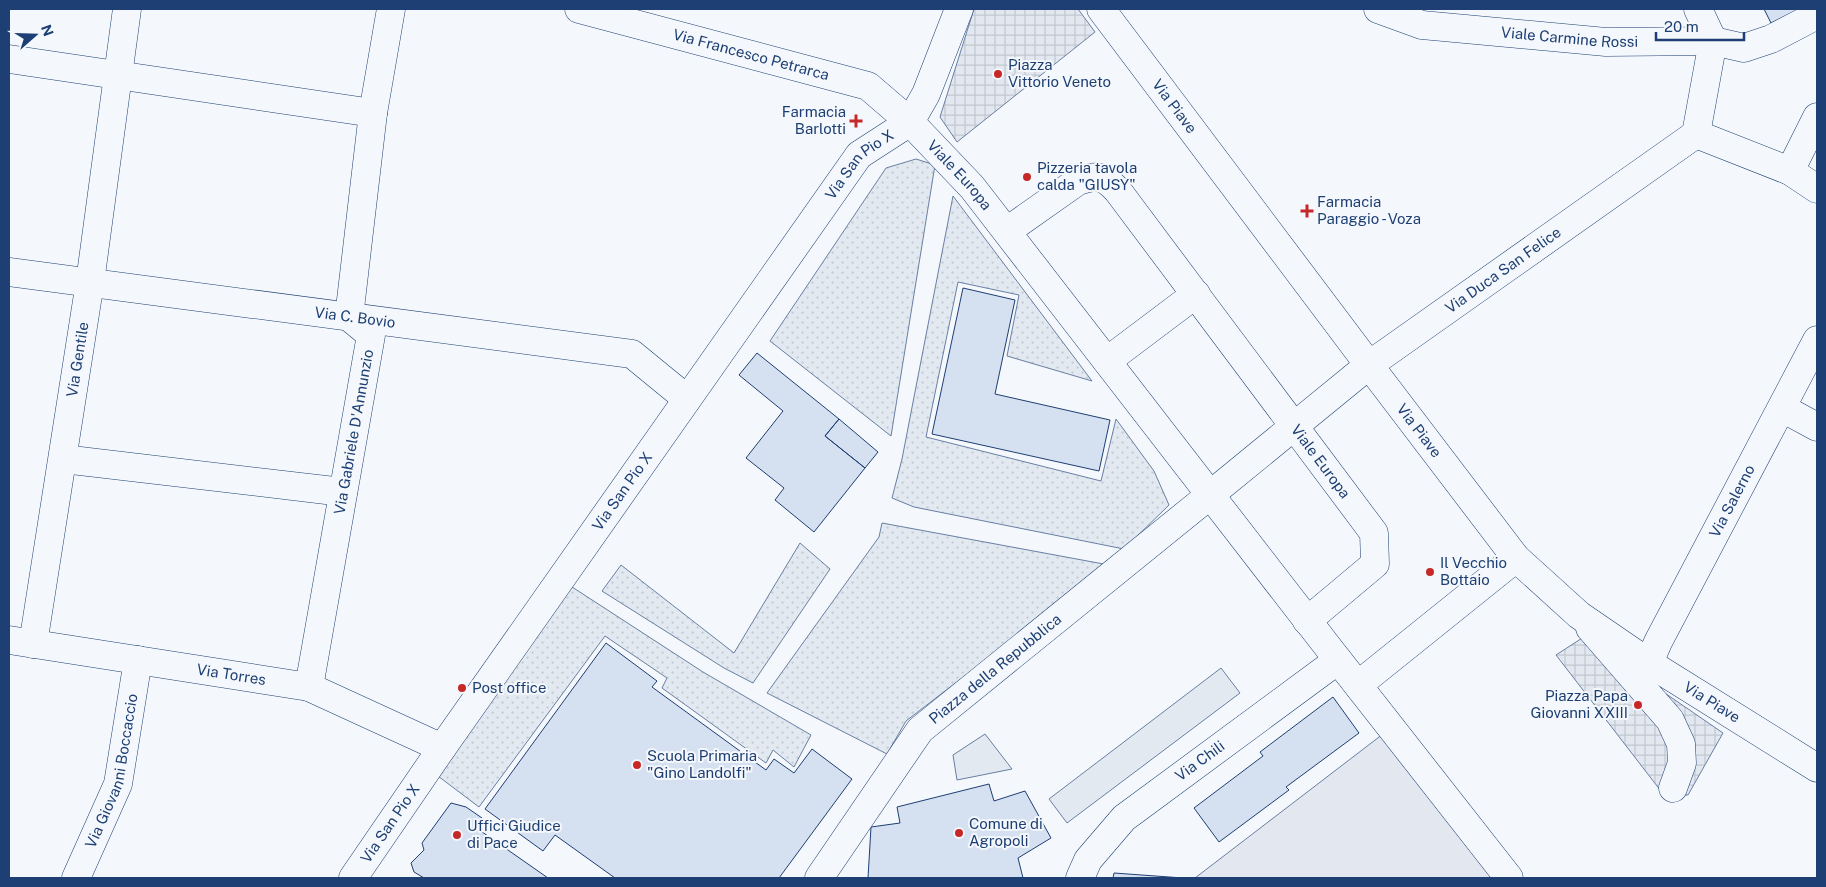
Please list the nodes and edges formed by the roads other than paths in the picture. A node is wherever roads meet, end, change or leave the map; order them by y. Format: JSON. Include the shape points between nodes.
{"nodes":[{"id":1,"x":128,"y":9,"type":"edge"},
{"id":2,"x":391,"y":9,"type":"edge"},
{"id":3,"x":959,"y":9,"type":"edge"},
{"id":4,"x":1101,"y":9,"type":"edge"},
{"id":5,"x":1378,"y":9,"type":"edge"},
{"id":6,"x":1698,"y":9,"type":"edge"},
{"id":7,"x":588,"y":10,"type":"edge"},
{"id":8,"x":1817,"y":15,"type":"edge"},
{"id":9,"x":1713,"y":41,"type":"junction"},
{"id":10,"x":9,"y":59,"type":"edge"},
{"id":11,"x":119,"y":76,"type":"junction"},
{"id":12,"x":373,"y":113,"type":"junction"},
{"id":13,"x":1817,"y":117,"type":"edge"},
{"id":14,"x":910,"y":122,"type":"junction"},
{"id":15,"x":1696,"y":134,"type":"junction"},
{"id":16,"x":1790,"y":171,"type":"junction"},
{"id":17,"x":1817,"y":189,"type":"edge"},
{"id":18,"x":1007,"y":231,"type":"junction"},
{"id":19,"x":9,"y":272,"type":"edge"},
{"id":20,"x":90,"y":282,"type":"junction"},
{"id":21,"x":1196,"y":294,"type":"junction"},
{"id":22,"x":349,"y":317,"type":"junction"},
{"id":23,"x":1817,"y":340,"type":"edge"},
{"id":24,"x":1107,"y":361,"type":"junction"},
{"id":25,"x":1369,"y":365,"type":"junction"},
{"id":26,"x":687,"y":398,"type":"junction"},
{"id":27,"x":1782,"y":408,"type":"junction"},
{"id":28,"x":1294,"y":426,"type":"junction"},
{"id":29,"x":1817,"y":427,"type":"edge"},
{"id":30,"x":63,"y":459,"type":"junction"},
{"id":31,"x":343,"y":492,"type":"junction"},
{"id":32,"x":1210,"y":495,"type":"junction"},
{"id":33,"x":1516,"y":558,"type":"junction"},
{"id":34,"x":1579,"y":615,"type":"junction"},
{"id":35,"x":1308,"y":621,"type":"junction"},
{"id":36,"x":21,"y":642,"type":"edge"},
{"id":37,"x":138,"y":660,"type":"junction"},
{"id":38,"x":1338,"y":660,"type":"junction"},
{"id":39,"x":1649,"y":663,"type":"junction"},
{"id":40,"x":1358,"y":685,"type":"junction"},
{"id":41,"x":309,"y":687,"type":"junction"},
{"id":42,"x":442,"y":748,"type":"junction"},
{"id":43,"x":1817,"y":768,"type":"edge"},
{"id":44,"x":1673,"y":788,"type":"dead end"},
{"id":45,"x":76,"y":878,"type":"edge"},
{"id":46,"x":353,"y":878,"type":"edge"},
{"id":47,"x":820,"y":878,"type":"edge"},
{"id":48,"x":1080,"y":878,"type":"edge"},
{"id":49,"x":1509,"y":878,"type":"edge"}],
"edges":[{"from":1,"to":11,"type":"street","name":"Via Gentile"},
{"from":2,"to":12,"type":"street"},
{"from":3,"to":14,"type":"street","via":[[926,94]]},
{"from":4,"to":25,"type":"street","name":"Via Piave"},
{"from":5,"to":9,"type":"street","name":"Viale Carmine Rossi","via":[[1422,24],[1606,42]]},
{"from":6,"to":9,"type":"street"},
{"from":7,"to":14,"type":"street","name":"Via Francesco Petrarca","via":[[868,86]]},
{"from":8,"to":9,"type":"street","name":"Viale Carmine Rossi","via":[[1771,39],[1744,48]]},
{"from":9,"to":15,"type":"street"},
{"from":10,"to":11,"type":"street"},
{"from":11,"to":12,"type":"street"},
{"from":11,"to":20,"type":"street","name":"Via Gentile"},
{"from":12,"to":22,"type":"street"},
{"from":13,"to":16,"type":"street"},
{"from":14,"to":18,"type":"street","name":"Viale Europa","via":[[972,187]]},
{"from":14,"to":26,"type":"street","name":"Via San Pio X","via":[[858,155]]},
{"from":15,"to":16,"type":"street"},
{"from":15,"to":25,"type":"street","name":"Via Duca San Felice"},
{"from":16,"to":17,"type":"street"},
{"from":18,"to":21,"type":"street","name":"Viale Europa","via":[[1078,181],[1090,177],[1106,179]]},
{"from":18,"to":24,"type":"street","name":"Viale Europa"},
{"from":19,"to":20,"type":"street","name":"Via C. Bovio"},
{"from":20,"to":22,"type":"street","name":"Via C. Bovio"},
{"from":20,"to":30,"type":"street","name":"Via Gentile"},
{"from":21,"to":24,"type":"street"},
{"from":21,"to":28,"type":"street","name":"Viale Europa"},
{"from":22,"to":26,"type":"street","name":"Via C. Bovio","via":[[632,354]]},
{"from":22,"to":31,"type":"street","name":"Via Gabriele D'Annunzio","via":[[371,335]]},
{"from":23,"to":27,"type":"street","name":"Via Salerno"},
{"from":24,"to":32,"type":"street","name":"Viale Europa"},
{"from":25,"to":28,"type":"street","name":"Via Duca San Felice"},
{"from":25,"to":33,"type":"street","name":"Via Piave"},
{"from":26,"to":42,"type":"street","name":"Via San Pio X"},
{"from":27,"to":29,"type":"street"},
{"from":27,"to":39,"type":"street","name":"Via Salerno"},
{"from":28,"to":32,"type":"street","name":"Via Duca San Felice"},
{"from":28,"to":35,"type":"street","name":"Viale Europa","via":[[1374,534],[1375,564]]},
{"from":30,"to":31,"type":"street"},
{"from":30,"to":36,"type":"street","name":"Via Gentile"},
{"from":31,"to":41,"type":"street","name":"Via Gabriele D'Annunzio"},
{"from":32,"to":35,"type":"street","name":"Viale Europa"},
{"from":32,"to":47,"type":"street","name":"Piazza della Repubblica","via":[[920,730]]},
{"from":33,"to":34,"type":"street","name":"Via Piave"},
{"from":33,"to":40,"type":"street"},
{"from":34,"to":39,"type":"street","name":"Via Piave"},
{"from":34,"to":44,"type":"street","via":[[1670,720],[1681,744],[1682,763]]},
{"from":35,"to":38,"type":"street","name":"Viale Europa"},
{"from":36,"to":37,"type":"street","name":"Via Torres"},
{"from":37,"to":41,"type":"street","name":"Via Torres"},
{"from":37,"to":45,"type":"street","name":"Via Giovanni Boccaccio","via":[[118,784]]},
{"from":38,"to":40,"type":"street","name":"Viale Europa"},
{"from":38,"to":48,"type":"street","name":"Via Chili","via":[[1124,818],[1088,860]]},
{"from":39,"to":43,"type":"street","name":"Via Piave"},
{"from":40,"to":49,"type":"street","name":"Viale Europa"},
{"from":41,"to":42,"type":"street","name":"Via Torres"},
{"from":42,"to":46,"type":"street","name":"Via San Pio X"}]}
